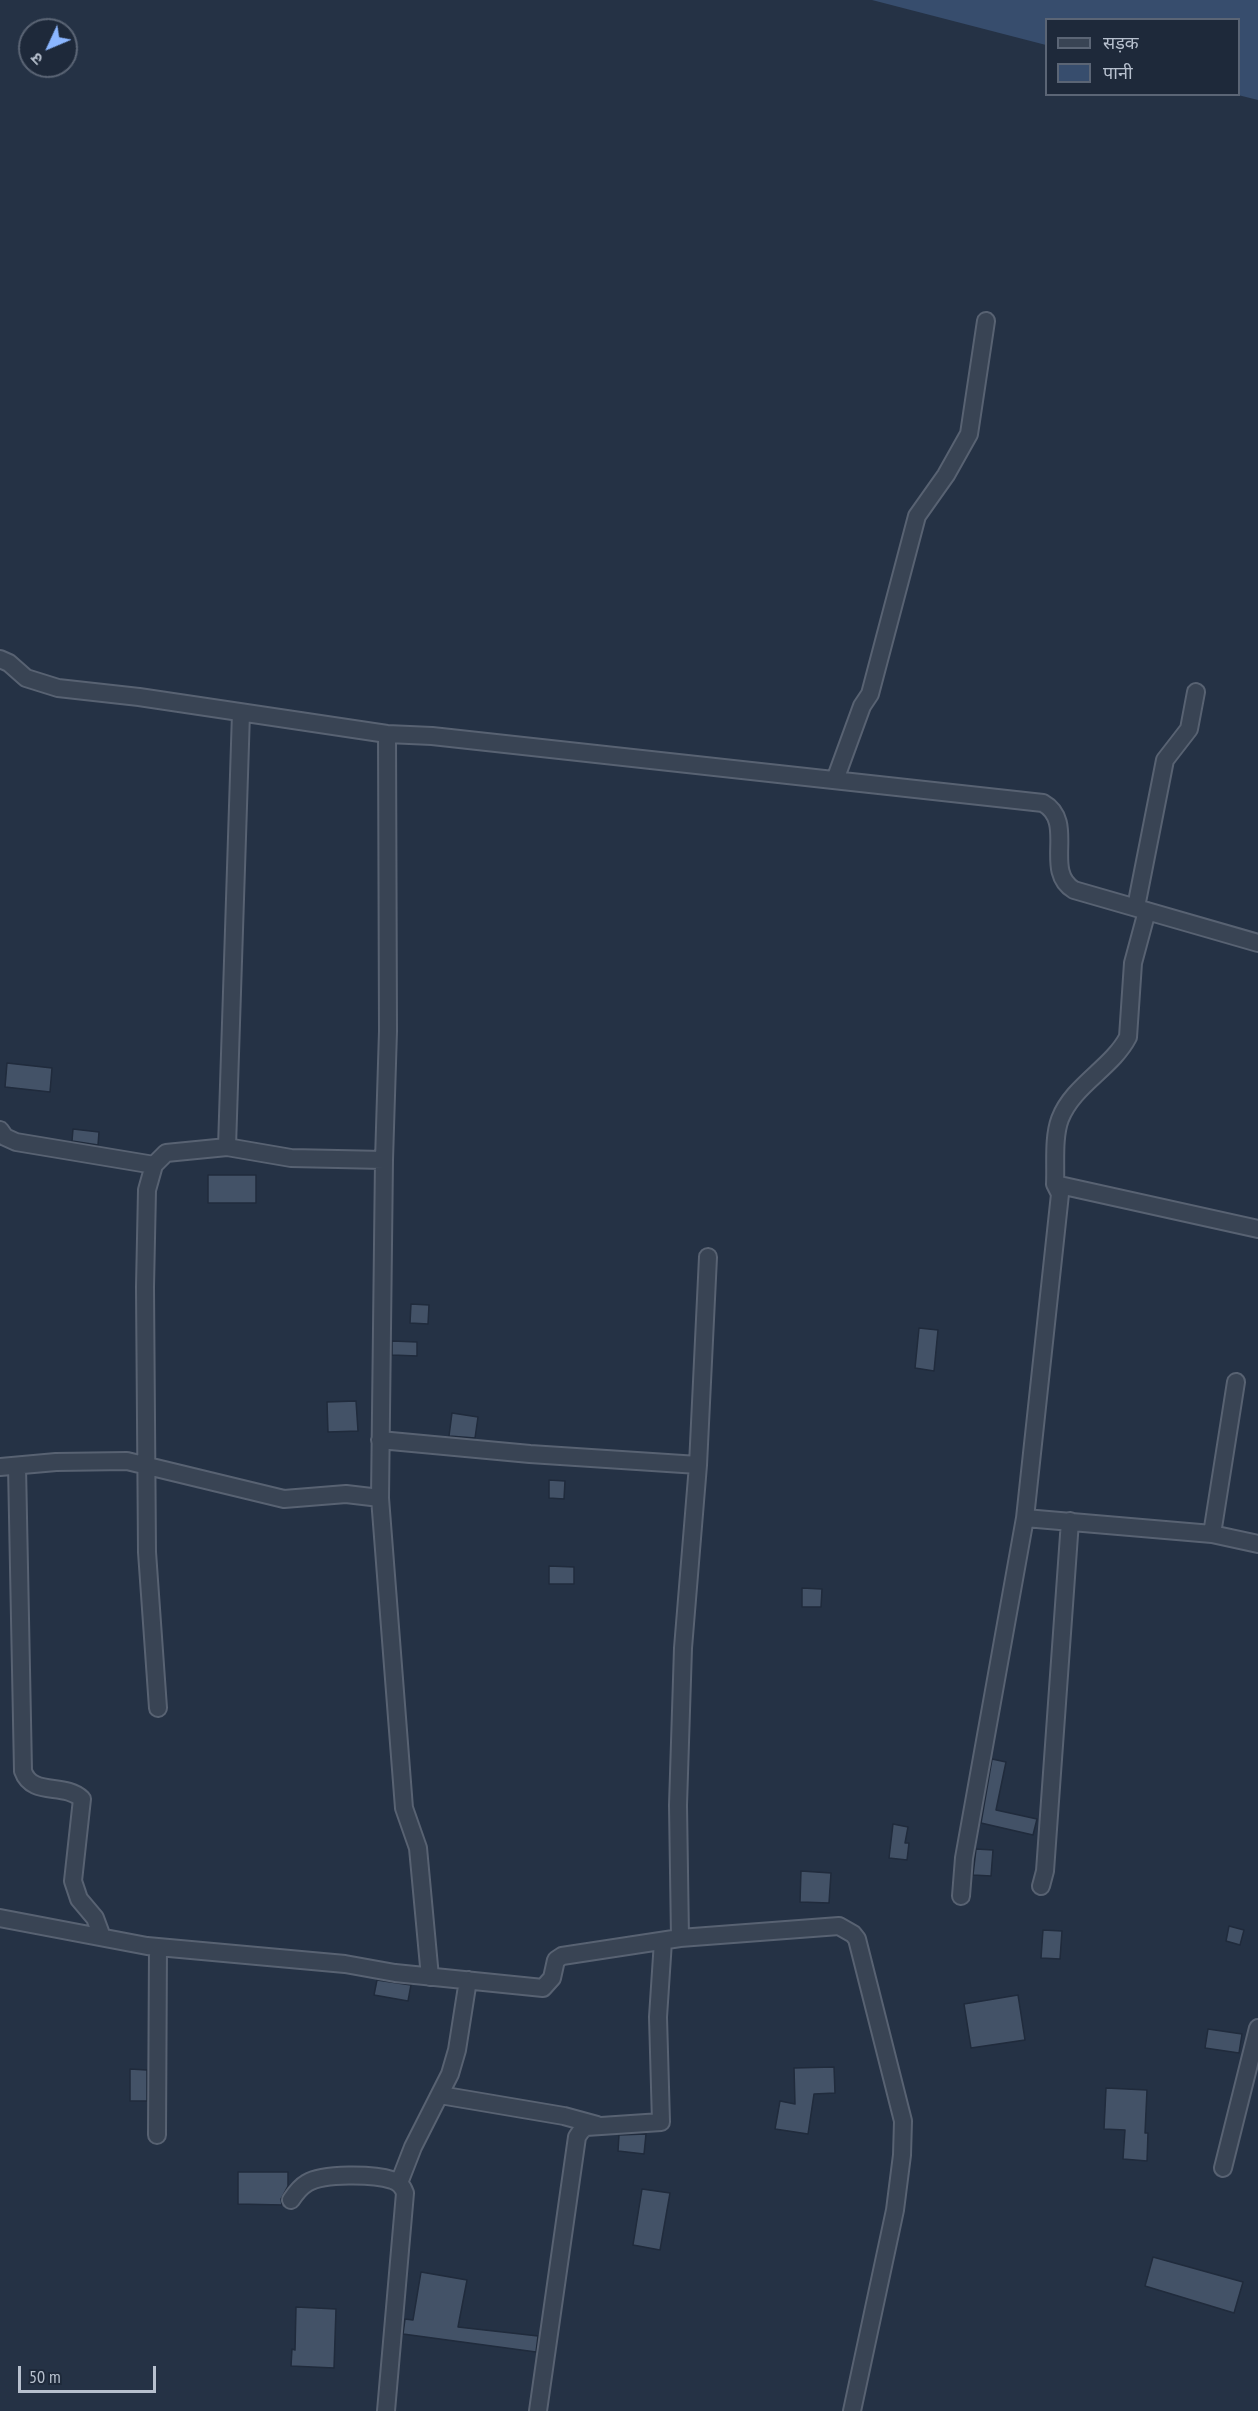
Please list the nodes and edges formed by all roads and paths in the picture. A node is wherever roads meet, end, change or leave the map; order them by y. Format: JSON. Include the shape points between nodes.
{"nodes":[{"id":1,"x":986,"y":321,"type":"dead end"},
{"id":2,"x":0,"y":659,"type":"edge"},
{"id":3,"x":1196,"y":692,"type":"dead end"},
{"id":4,"x":241,"y":713,"type":"junction"},
{"id":5,"x":387,"y":734,"type":"junction"},
{"id":6,"x":836,"y":780,"type":"junction"},
{"id":7,"x":1142,"y":909,"type":"junction"},
{"id":8,"x":1258,"y":943,"type":"edge"},
{"id":9,"x":0,"y":1130,"type":"edge"},
{"id":10,"x":227,"y":1148,"type":"junction"},
{"id":11,"x":384,"y":1160,"type":"junction"},
{"id":12,"x":154,"y":1165,"type":"junction"},
{"id":13,"x":1055,"y":1184,"type":"junction"},
{"id":14,"x":1258,"y":1229,"type":"edge"},
{"id":15,"x":708,"y":1257,"type":"dead end"},
{"id":16,"x":1236,"y":1382,"type":"dead end"},
{"id":17,"x":380,"y":1440,"type":"junction"},
{"id":18,"x":146,"y":1465,"type":"junction"},
{"id":19,"x":698,"y":1465,"type":"junction"},
{"id":20,"x":8,"y":1466,"type":"edge"},
{"id":21,"x":380,"y":1498,"type":"junction"},
{"id":22,"x":1025,"y":1518,"type":"junction"},
{"id":23,"x":1070,"y":1521,"type":"junction"},
{"id":24,"x":1212,"y":1534,"type":"junction"},
{"id":25,"x":1258,"y":1544,"type":"edge"},
{"id":26,"x":158,"y":1708,"type":"dead end"},
{"id":27,"x":1041,"y":1886,"type":"dead end"},
{"id":28,"x":961,"y":1896,"type":"dead end"},
{"id":29,"x":0,"y":1918,"type":"edge"},
{"id":30,"x":102,"y":1937,"type":"junction"},
{"id":31,"x":671,"y":1939,"type":"junction"},
{"id":32,"x":158,"y":1947,"type":"junction"},
{"id":33,"x":429,"y":1977,"type":"junction"},
{"id":34,"x":468,"y":1980,"type":"junction"},
{"id":35,"x":1258,"y":2028,"type":"edge"},
{"id":36,"x":440,"y":2095,"type":"junction"},
{"id":37,"x":597,"y":2125,"type":"junction"},
{"id":38,"x":158,"y":2135,"type":"dead end"},
{"id":39,"x":1223,"y":2168,"type":"dead end"},
{"id":40,"x":399,"y":2183,"type":"junction"},
{"id":41,"x":291,"y":2200,"type":"dead end"},
{"id":42,"x":386,"y":2411,"type":"edge"},
{"id":43,"x":538,"y":2411,"type":"edge"},
{"id":44,"x":852,"y":2411,"type":"edge"}],
"edges":[{"from":1,"to":6,"type":"street","via":[[969,434],[917,516],[870,694],[862,706]]},
{"from":2,"to":4,"type":"street","via":[[45,686]]},
{"from":3,"to":7,"type":"street","via":[[1189,729],[1165,759]]},
{"from":4,"to":5,"type":"street"},
{"from":4,"to":10,"type":"street"},
{"from":5,"to":6,"type":"street"},
{"from":5,"to":11,"type":"street","via":[[388,1031]]},
{"from":6,"to":7,"type":"street","via":[[1043,804],[1057,816],[1059,865],[1067,886]]},
{"from":7,"to":8,"type":"street"},
{"from":7,"to":13,"type":"street","via":[[1133,963],[1128,1036],[1060,1119]]},
{"from":9,"to":12,"type":"street","via":[[16,1142]]},
{"from":10,"to":11,"type":"street","via":[[291,1158]]},
{"from":10,"to":12,"type":"street","via":[[166,1153]]},
{"from":11,"to":17,"type":"street"},
{"from":12,"to":18,"type":"street","via":[[147,1190]]},
{"from":13,"to":14,"type":"street"},
{"from":13,"to":22,"type":"street","via":[[1060,1194]]},
{"from":15,"to":19,"type":"street"},
{"from":16,"to":24,"type":"street"},
{"from":17,"to":19,"type":"street"},
{"from":17,"to":21,"type":"street"},
{"from":18,"to":20,"type":"street","via":[[103,1460]]},
{"from":18,"to":21,"type":"street","via":[[284,1499],[346,1494]]},
{"from":18,"to":26,"type":"street","via":[[147,1552]]},
{"from":19,"to":31,"type":"street","via":[[682,1648]]},
{"from":20,"to":30,"type":"street","via":[[23,1770],[34,1785],[74,1793],[81,1799],[73,1881]]},
{"from":21,"to":33,"type":"street","via":[[404,1808],[418,1848]]},
{"from":22,"to":23,"type":"street"},
{"from":22,"to":28,"type":"street","via":[[964,1858]]},
{"from":23,"to":24,"type":"street"},
{"from":23,"to":27,"type":"street"},
{"from":24,"to":25,"type":"street"},
{"from":29,"to":30,"type":"street"},
{"from":30,"to":32,"type":"street"},
{"from":31,"to":34,"type":"street","via":[[558,1958],[552,1978],[543,1988]]},
{"from":31,"to":37,"type":"street","via":[[658,2017],[662,2122]]},
{"from":31,"to":44,"type":"street","via":[[839,1926],[857,1939],[903,2121],[895,2210]]},
{"from":32,"to":33,"type":"street","via":[[345,1964]]},
{"from":32,"to":38,"type":"street"},
{"from":33,"to":34,"type":"street"},
{"from":34,"to":36,"type":"street","via":[[457,2050]]},
{"from":35,"to":39,"type":"street"},
{"from":36,"to":37,"type":"street"},
{"from":36,"to":40,"type":"street","via":[[412,2147]]},
{"from":37,"to":43,"type":"street","via":[[586,2127],[577,2137]]},
{"from":40,"to":41,"type":"street","via":[[376,2177],[320,2178],[307,2182]]},
{"from":40,"to":42,"type":"street","via":[[405,2193]]}]}
